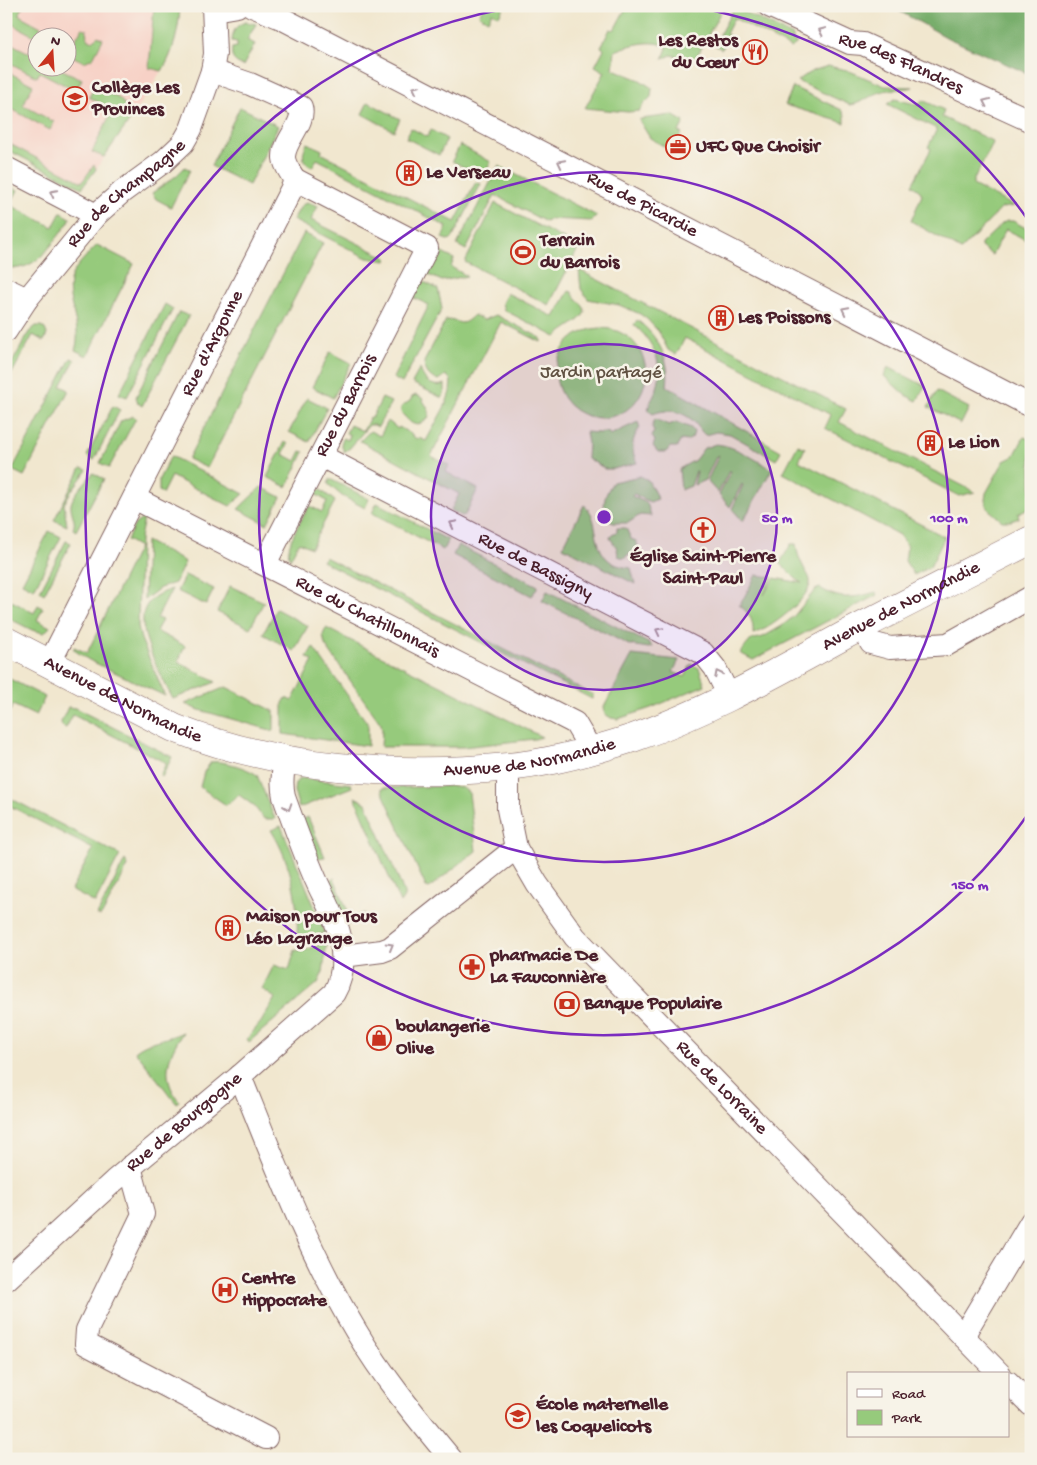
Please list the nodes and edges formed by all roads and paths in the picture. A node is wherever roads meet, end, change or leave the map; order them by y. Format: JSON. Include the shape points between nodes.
{"nodes":[{"id":1,"x":237,"y":6,"type":"edge"},
{"id":2,"x":252,"y":6,"type":"edge"},
{"id":3,"x":769,"y":6,"type":"edge"},
{"id":4,"x":213,"y":8,"type":"edge"},
{"id":5,"x":212,"y":71,"type":"junction"},
{"id":6,"x":1031,"y":122,"type":"edge"},
{"id":7,"x":6,"y":168,"type":"edge"},
{"id":8,"x":294,"y":179,"type":"junction"},
{"id":9,"x":96,"y":215,"type":"junction"},
{"id":10,"x":6,"y":289,"type":"edge"},
{"id":11,"x":27,"y":299,"type":"junction"},
{"id":12,"x":6,"y":331,"type":"edge"},
{"id":13,"x":1031,"y":406,"type":"edge"},
{"id":14,"x":321,"y":456,"type":"junction"},
{"id":15,"x":134,"y":498,"type":"junction"},
{"id":16,"x":1031,"y":540,"type":"edge"},
{"id":17,"x":265,"y":564,"type":"junction"},
{"id":18,"x":1031,"y":597,"type":"edge"},
{"id":19,"x":862,"y":626,"type":"junction"},
{"id":20,"x":6,"y":641,"type":"edge"},
{"id":21,"x":49,"y":664,"type":"junction"},
{"id":22,"x":730,"y":698,"type":"junction"},
{"id":23,"x":591,"y":750,"type":"junction"},
{"id":24,"x":285,"y":759,"type":"junction"},
{"id":25,"x":508,"y":767,"type":"junction"},
{"id":26,"x":516,"y":848,"type":"junction"},
{"id":27,"x":343,"y":956,"type":"junction"},
{"id":28,"x":240,"y":1076,"type":"junction"},
{"id":29,"x":130,"y":1167,"type":"junction"},
{"id":30,"x":1031,"y":1222,"type":"edge"},
{"id":31,"x":6,"y":1280,"type":"edge"},
{"id":32,"x":963,"y":1336,"type":"junction"},
{"id":33,"x":998,"y":1372,"type":"edge"},
{"id":34,"x":1010,"y":1384,"type":"edge"},
{"id":35,"x":1031,"y":1405,"type":"edge"},
{"id":36,"x":266,"y":1438,"type":"dead end"},
{"id":37,"x":451,"y":1459,"type":"edge"}],
"edges":[{"from":1,"to":4,"type":"street"},
{"from":13,"to":2,"type":"street","name":"Rue de Picardie","one_way":true,"via":[[281,18]]},
{"from":6,"to":3,"type":"street","name":"Rue des Flandres","one_way":true,"via":[[863,44],[850,43]]},
{"from":4,"to":5,"type":"street","name":"Rue de Champagne","via":[[215,54]]},
{"from":5,"to":8,"type":"street","via":[[301,107],[301,117],[284,158]]},
{"from":5,"to":9,"type":"street","name":"Rue de Champagne","via":[[180,148]]},
{"from":9,"to":7,"type":"street","one_way":true},
{"from":8,"to":14,"type":"street","name":"Rue du Barrois","via":[[427,248]]},
{"from":8,"to":15,"type":"street","name":"Rue d'Argonne"},
{"from":9,"to":11,"type":"street","name":"Rue de Champagne"},
{"from":10,"to":11,"type":"street"},
{"from":11,"to":12,"type":"street","name":"Rue de Champagne"},
{"from":14,"to":17,"type":"street","name":"Rue du Barrois"},
{"from":22,"to":14,"type":"street","name":"Rue de Bassigny","one_way":true,"via":[[715,668],[703,654]]},
{"from":15,"to":17,"type":"street","name":"Rue du Chatillonnais"},
{"from":15,"to":21,"type":"street","name":"Rue d'Argonne"},
{"from":16,"to":19,"type":"main road","name":"Avenue de Normandie"},
{"from":17,"to":23,"type":"street","name":"Rue du Chatillonnais","via":[[576,723]]},
{"from":18,"to":19,"type":"street","via":[[948,644],[890,648],[871,643]]},
{"from":19,"to":22,"type":"main road","name":"Avenue de Normandie"},
{"from":20,"to":21,"type":"main road","name":"Avenue de Normandie"},
{"from":21,"to":24,"type":"main road","name":"Avenue de Normandie","via":[[201,739],[236,750]]},
{"from":22,"to":23,"type":"main road","name":"Avenue de Normandie","via":[[633,738]]},
{"from":23,"to":25,"type":"main road","name":"Avenue de Normandie"},
{"from":24,"to":25,"type":"main road","name":"Avenue de Normandie","via":[[372,770]]},
{"from":24,"to":27,"type":"street","name":"Rue de Bourgogne","one_way":true,"via":[[282,777],[284,797],[339,932]]},
{"from":25,"to":26,"type":"street","name":"Rue de Lorraine","via":[[508,809]]},
{"from":27,"to":26,"type":"street","one_way":true,"via":[[390,948]]},
{"from":26,"to":32,"type":"street","name":"Rue de Lorraine","via":[[575,937]]},
{"from":27,"to":28,"type":"street","name":"Rue de Bourgogne","via":[[342,976],[334,993]]},
{"from":28,"to":29,"type":"street","name":"Rue de Bourgogne"},
{"from":28,"to":37,"type":"street","via":[[284,1186],[327,1278],[353,1325],[406,1405]]},
{"from":29,"to":31,"type":"street","name":"Rue de Bourgogne"},
{"from":29,"to":36,"type":"street","via":[[143,1214],[88,1330],[86,1344]]},
{"from":30,"to":32,"type":"street"},
{"from":32,"to":33,"type":"street","name":"Rue de Lorraine"},
{"from":34,"to":35,"type":"street"}]}
